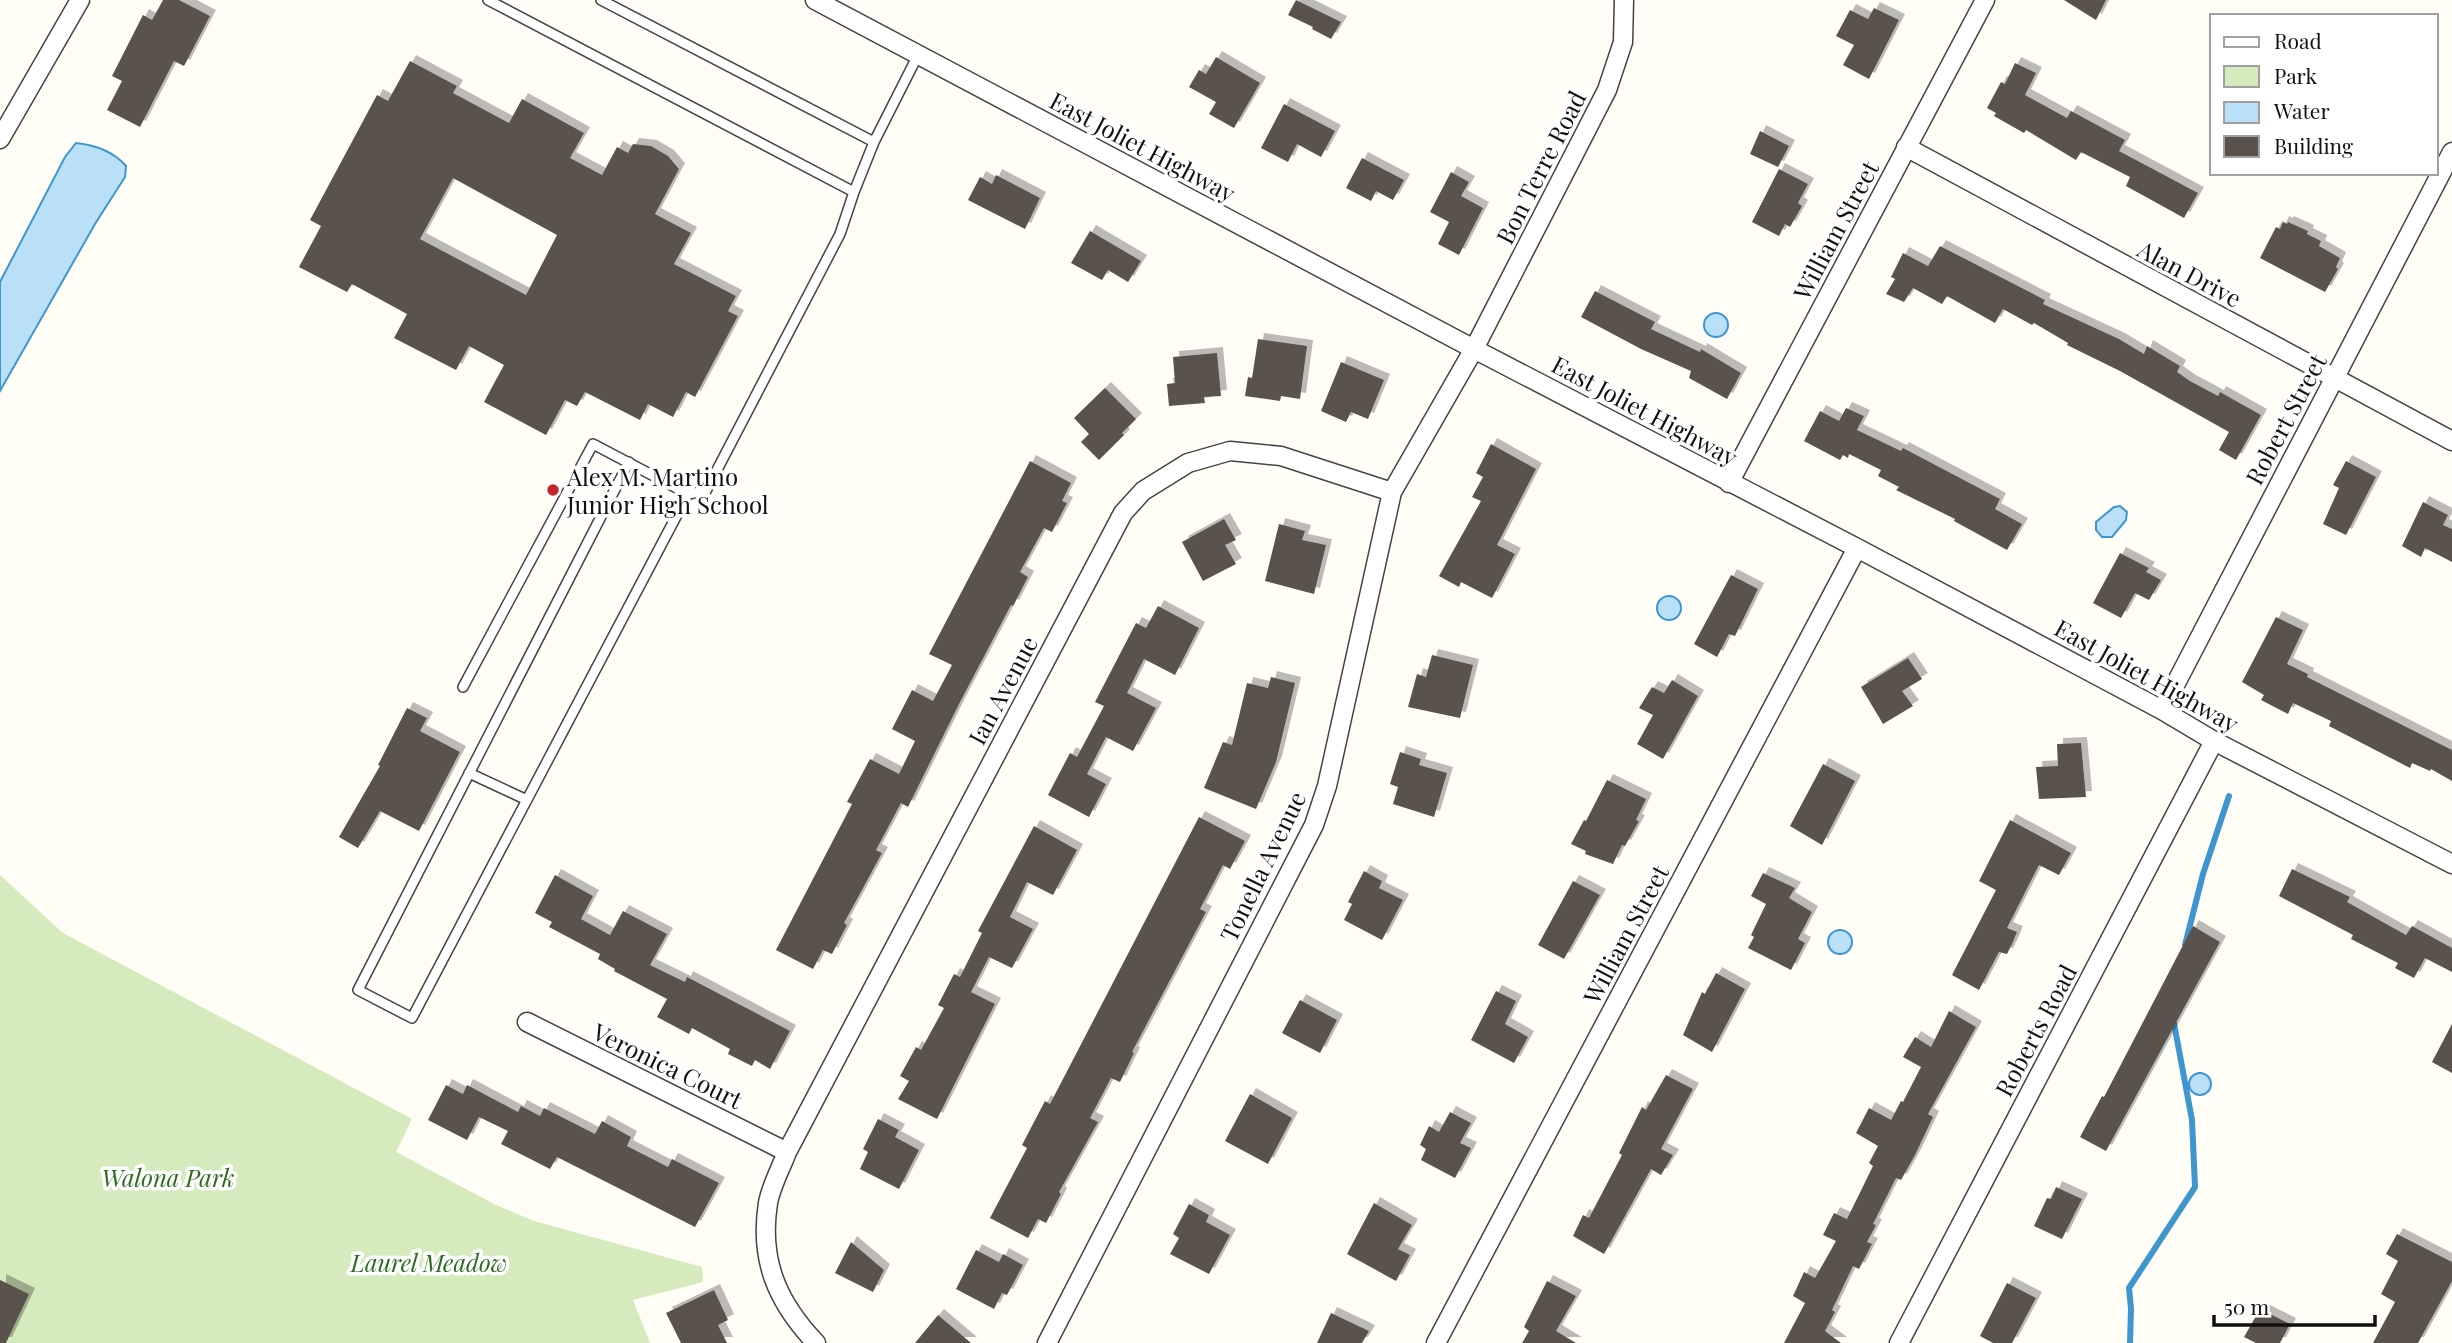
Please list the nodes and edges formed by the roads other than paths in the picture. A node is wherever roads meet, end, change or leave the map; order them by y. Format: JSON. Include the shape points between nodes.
{"nodes":[{"id":1,"x":80,"y":0,"type":"edge"},
{"id":2,"x":488,"y":0,"type":"edge"},
{"id":3,"x":601,"y":0,"type":"edge"},
{"id":4,"x":815,"y":0,"type":"edge"},
{"id":5,"x":1624,"y":0,"type":"edge"},
{"id":6,"x":1985,"y":0,"type":"edge"},
{"id":7,"x":918,"y":55,"type":"junction"},
{"id":8,"x":0,"y":139,"type":"edge"},
{"id":9,"x":874,"y":142,"type":"junction"},
{"id":10,"x":1906,"y":147,"type":"junction"},
{"id":11,"x":2452,"y":152,"type":"edge"},
{"id":12,"x":854,"y":192,"type":"junction"},
{"id":13,"x":1474,"y":349,"type":"junction"},
{"id":14,"x":2334,"y":378,"type":"junction"},
{"id":15,"x":2452,"y":441,"type":"edge"},
{"id":16,"x":629,"y":462,"type":"junction"},
{"id":17,"x":1729,"y":483,"type":"junction"},
{"id":18,"x":1392,"y":492,"type":"junction"},
{"id":19,"x":688,"y":494,"type":"junction"},
{"id":20,"x":1857,"y":548,"type":"junction"},
{"id":21,"x":463,"y":687,"type":"dead end"},
{"id":22,"x":2162,"y":710,"type":"junction"},
{"id":23,"x":2214,"y":741,"type":"junction"},
{"id":24,"x":469,"y":773,"type":"junction"},
{"id":25,"x":527,"y":800,"type":"junction"},
{"id":26,"x":2452,"y":863,"type":"edge"},
{"id":27,"x":527,"y":1022,"type":"dead end"},
{"id":28,"x":787,"y":1152,"type":"junction"},
{"id":29,"x":816,"y":1343,"type":"edge"},
{"id":30,"x":1047,"y":1343,"type":"edge"},
{"id":31,"x":1436,"y":1343,"type":"edge"},
{"id":32,"x":1899,"y":1343,"type":"edge"}],
"edges":[{"from":1,"to":8,"type":"street"},
{"from":2,"to":12,"type":"lane"},
{"from":3,"to":9,"type":"lane"},
{"from":4,"to":7,"type":"street","name":"East Joliet Highway"},
{"from":5,"to":13,"type":"street","name":"Bon Terre Road","via":[[1623,42],[1614,75]]},
{"from":6,"to":10,"type":"street","name":"William Street"},
{"from":7,"to":9,"type":"lane"},
{"from":7,"to":13,"type":"street","name":"East Joliet Highway"},
{"from":9,"to":12,"type":"lane"},
{"from":10,"to":14,"type":"street","name":"Alan Drive"},
{"from":10,"to":17,"type":"street","name":"William Street"},
{"from":11,"to":14,"type":"street","name":"Robert Street"},
{"from":12,"to":19,"type":"lane","via":[[840,234],[706,491]]},
{"from":13,"to":17,"type":"street","name":"East Joliet Highway"},
{"from":13,"to":18,"type":"street","name":"Tonella Avenue"},
{"from":14,"to":15,"type":"street","name":"Alan Drive"},
{"from":14,"to":22,"type":"street","name":"Robert Street"},
{"from":16,"to":19,"type":"lane"},
{"from":16,"to":21,"type":"lane","via":[[593,444]]},
{"from":16,"to":24,"type":"lane"},
{"from":17,"to":20,"type":"street","name":"East Joliet Highway"},
{"from":18,"to":28,"type":"street","name":"Ian Avenue","via":[[1281,456],[1230,451],[1188,463],[1143,491],[1123,513]]},
{"from":18,"to":30,"type":"street","name":"Tonella Avenue","via":[[1327,786],[1314,825]]},
{"from":19,"to":25,"type":"lane"},
{"from":20,"to":22,"type":"street","name":"East Joliet Highway"},
{"from":20,"to":31,"type":"street","name":"William Street"},
{"from":22,"to":23,"type":"street","name":"East Joliet Highway"},
{"from":23,"to":26,"type":"street","name":"East Joliet Highway"},
{"from":23,"to":32,"type":"street","name":"Roberts Road"},
{"from":24,"to":25,"type":"lane"},
{"from":24,"to":25,"type":"lane","via":[[359,990],[412,1018]]},
{"from":27,"to":28,"type":"street","name":"Veronica Court"},
{"from":28,"to":29,"type":"street","name":"Ian Avenue","via":[[768,1201],[766,1240],[782,1300]]}]}
